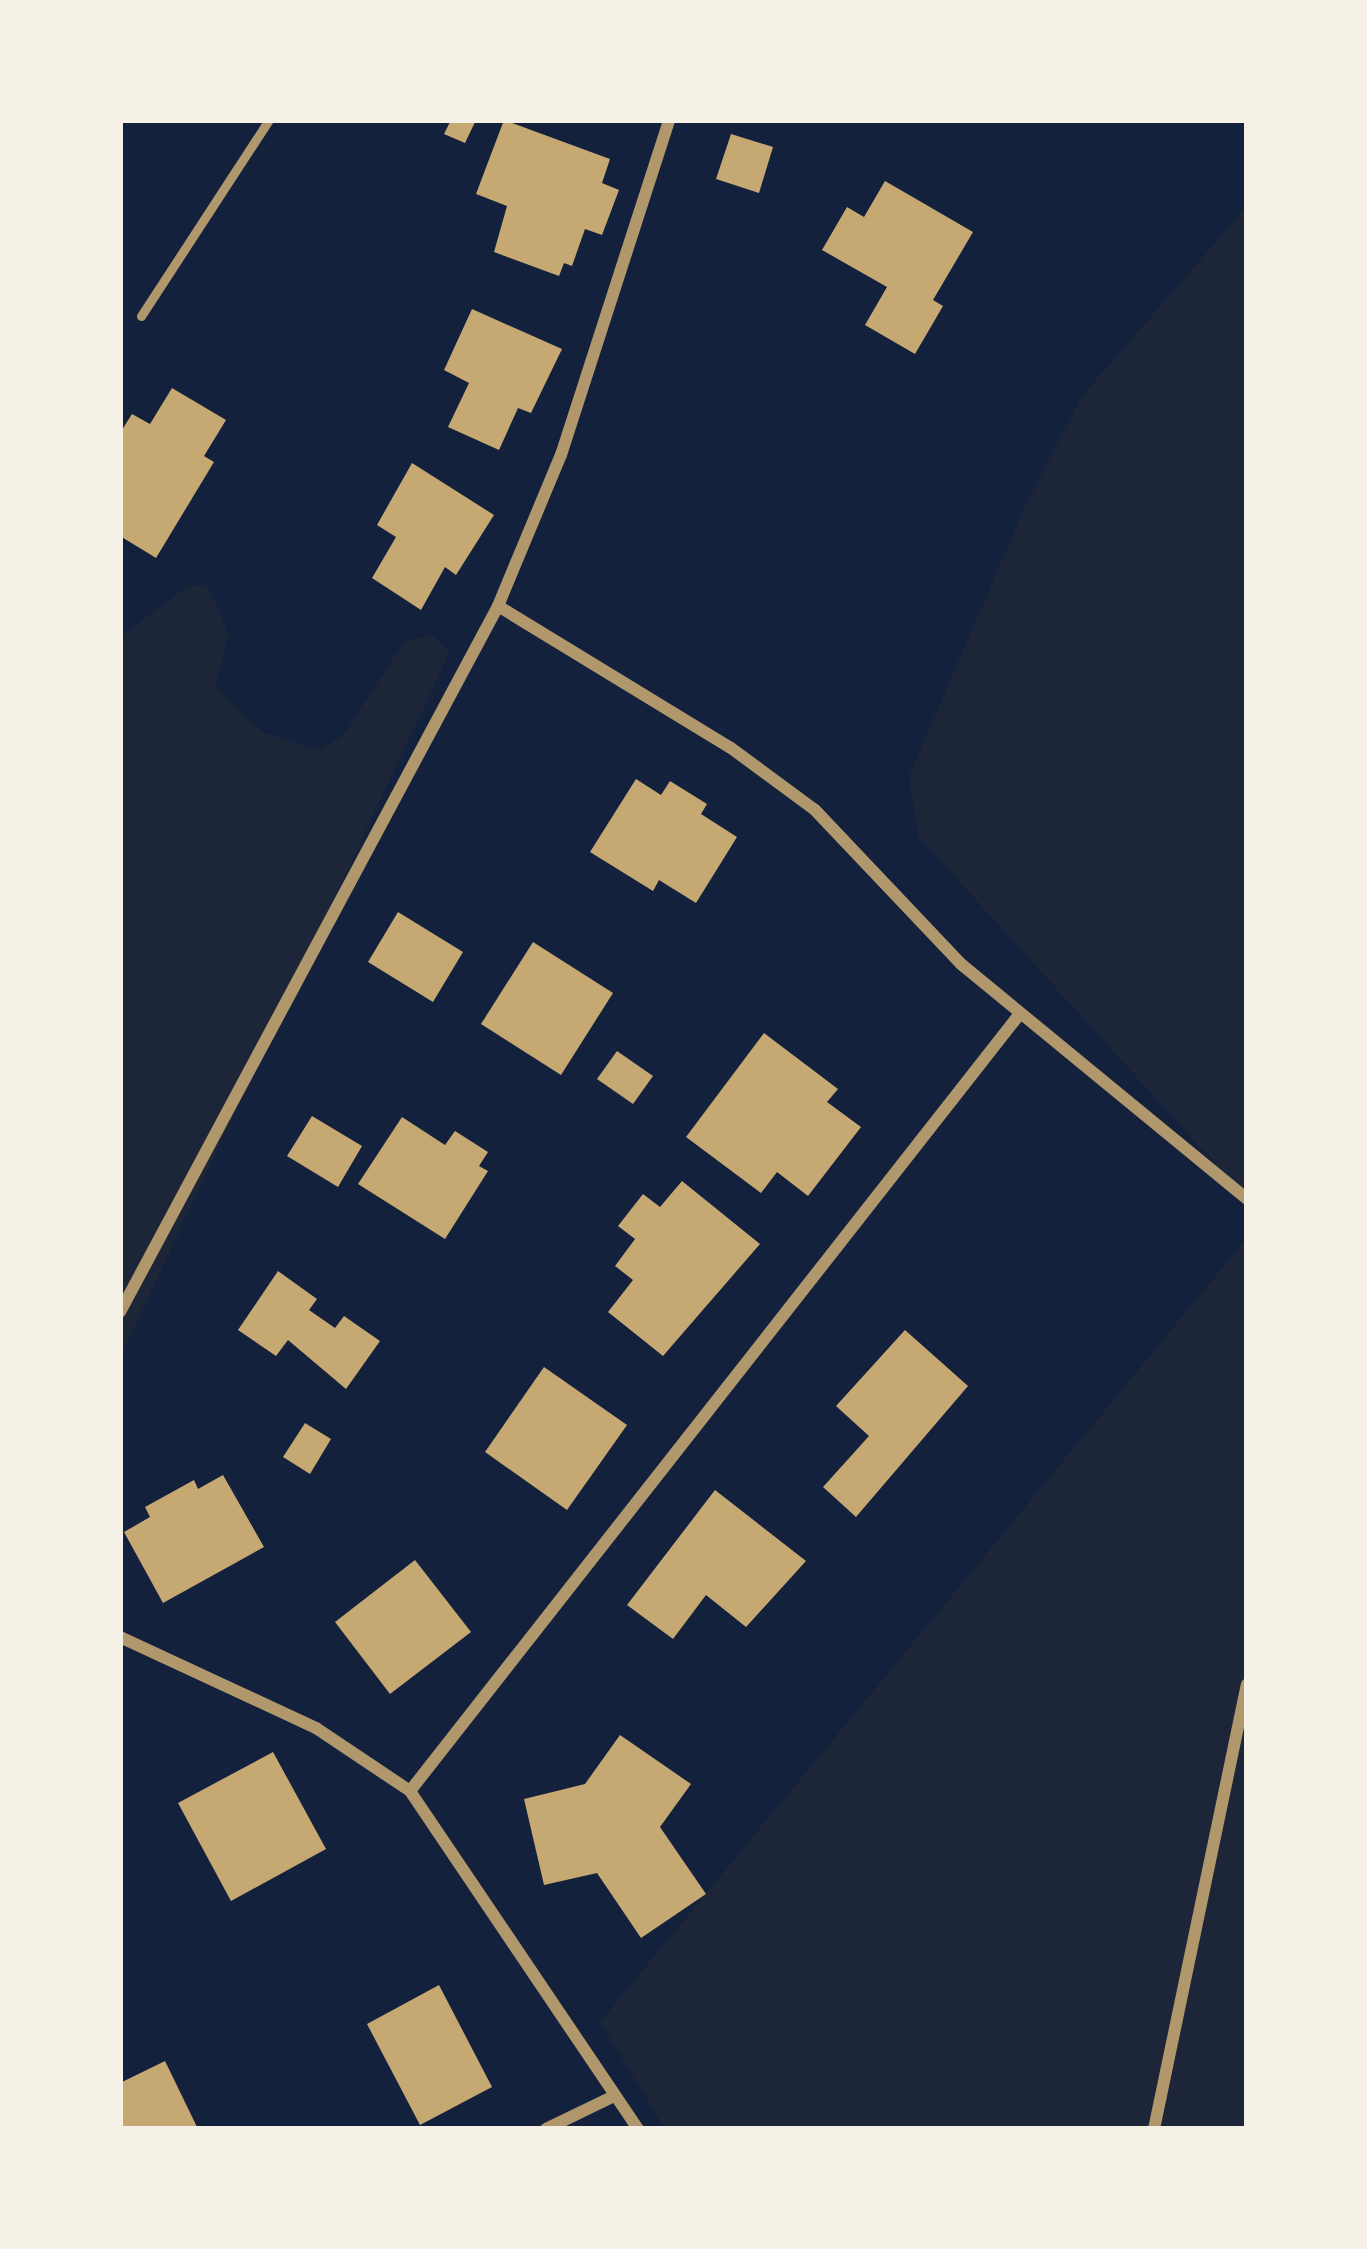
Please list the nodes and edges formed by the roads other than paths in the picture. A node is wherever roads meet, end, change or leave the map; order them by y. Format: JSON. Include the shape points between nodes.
{"nodes":[{"id":1,"x":269,"y":120,"type":"edge"},
{"id":2,"x":669,"y":120,"type":"edge"},
{"id":3,"x":141,"y":316,"type":"dead end"},
{"id":4,"x":498,"y":606,"type":"junction"},
{"id":5,"x":1019,"y":1015,"type":"junction"},
{"id":6,"x":1247,"y":1199,"type":"edge"},
{"id":7,"x":120,"y":1312,"type":"edge"},
{"id":8,"x":120,"y":1636,"type":"edge"},
{"id":9,"x":1247,"y":1685,"type":"edge"},
{"id":10,"x":410,"y":1790,"type":"junction"},
{"id":11,"x":614,"y":2096,"type":"junction"},
{"id":12,"x":546,"y":2129,"type":"edge"},
{"id":13,"x":638,"y":2129,"type":"edge"},
{"id":14,"x":1154,"y":2129,"type":"edge"}],
"edges":[{"from":1,"to":3,"type":"lane"},
{"from":2,"to":4,"type":"street","via":[[561,455]]},
{"from":4,"to":5,"type":"street","via":[[730,748],[815,810]]},
{"from":4,"to":7,"type":"street"},
{"from":5,"to":6,"type":"street"},
{"from":5,"to":10,"type":"street"},
{"from":8,"to":10,"type":"street","via":[[316,1728]]},
{"from":9,"to":14,"type":"street"},
{"from":10,"to":11,"type":"street"},
{"from":11,"to":12,"type":"street"},
{"from":11,"to":13,"type":"street"}]}
